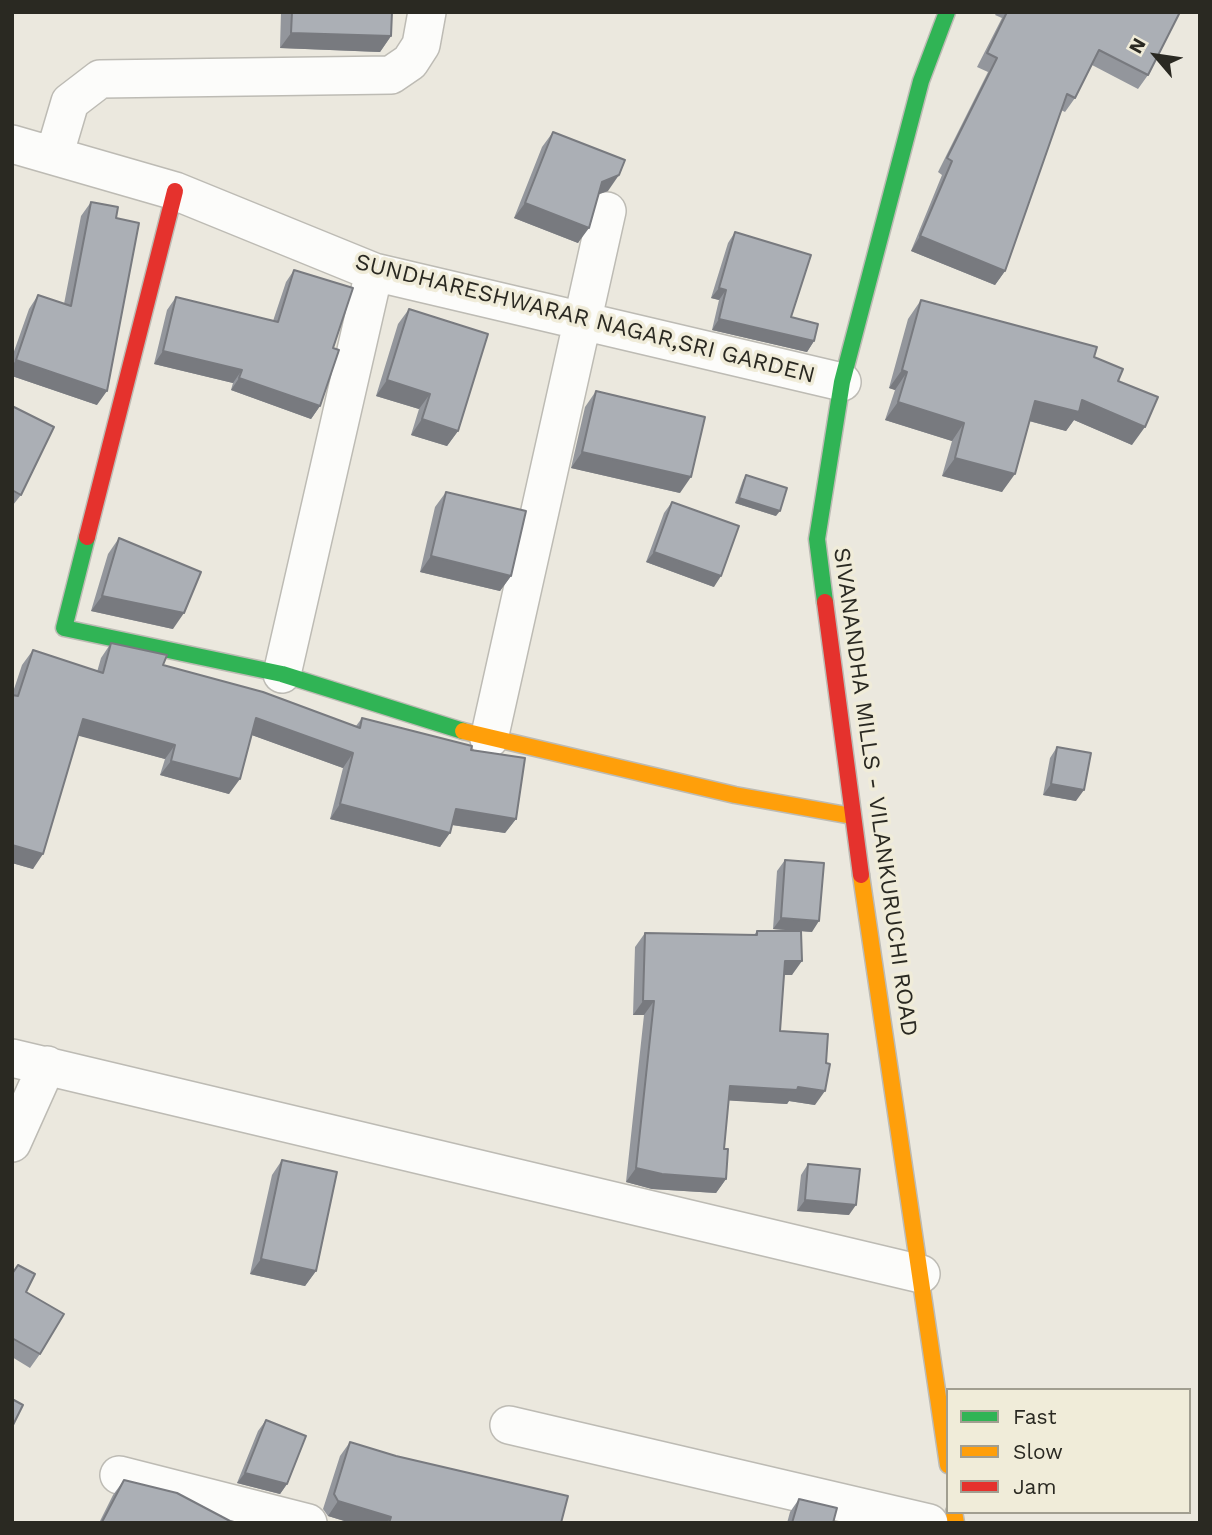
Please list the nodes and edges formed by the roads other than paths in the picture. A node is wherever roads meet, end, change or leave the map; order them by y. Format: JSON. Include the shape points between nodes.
{"nodes":[{"id":1,"x":427,"y":12,"type":"edge"},
{"id":2,"x":947,"y":12,"type":"edge"},
{"id":3,"x":12,"y":144,"type":"edge"},
{"id":4,"x":54,"y":156,"type":"junction"},
{"id":5,"x":175,"y":191,"type":"junction"},
{"id":6,"x":607,"y":211,"type":"dead end"},
{"id":7,"x":374,"y":272,"type":"junction"},
{"id":8,"x":584,"y":321,"type":"junction"},
{"id":9,"x":842,"y":382,"type":"junction"},
{"id":10,"x":282,"y":674,"type":"junction"},
{"id":11,"x":489,"y":739,"type":"junction"},
{"id":12,"x":852,"y":816,"type":"junction"},
{"id":13,"x":30,"y":1061,"type":"edge"},
{"id":14,"x":12,"y":1143,"type":"edge"},
{"id":15,"x":921,"y":1274,"type":"junction"},
{"id":16,"x":509,"y":1425,"type":"dead end"},
{"id":17,"x":946,"y":1451,"type":"edge"},
{"id":18,"x":119,"y":1475,"type":"dead end"},
{"id":19,"x":308,"y":1523,"type":"edge"},
{"id":20,"x":929,"y":1523,"type":"edge"}],
"edges":[{"from":1,"to":4,"type":"street","via":[[421,46],[410,62],[391,75],[100,79],[70,102]]},
{"from":2,"to":9,"type":"main road","name":"SIVANANDHA MILLS - VILANKURUCHI ROAD","via":[[921,81]]},
{"from":3,"to":4,"type":"street","name":"SUNDHARESHWARAR NAGAR,SRI GARDEN"},
{"from":4,"to":5,"type":"street","name":"SUNDHARESHWARAR NAGAR,SRI GARDEN"},
{"from":5,"to":7,"type":"street","name":"SUNDHARESHWARAR NAGAR,SRI GARDEN"},
{"from":5,"to":10,"type":"main road","via":[[64,628]]},
{"from":6,"to":8,"type":"street"},
{"from":7,"to":8,"type":"street","name":"SUNDHARESHWARAR NAGAR,SRI GARDEN"},
{"from":7,"to":10,"type":"street"},
{"from":8,"to":9,"type":"street","name":"SUNDHARESHWARAR NAGAR,SRI GARDEN"},
{"from":8,"to":11,"type":"street"},
{"from":9,"to":12,"type":"main road","name":"SIVANANDHA MILLS - VILANKURUCHI ROAD","via":[[817,539]]},
{"from":10,"to":11,"type":"main road"},
{"from":11,"to":12,"type":"main road","via":[[735,795]]},
{"from":12,"to":15,"type":"main road","name":"SIVANANDHA MILLS - VILANKURUCHI ROAD"},
{"from":13,"to":14,"type":"street"},
{"from":13,"to":15,"type":"street"},
{"from":15,"to":17,"type":"main road","name":"SIVANANDHA MILLS - VILANKURUCHI ROAD"},
{"from":16,"to":20,"type":"street"},
{"from":18,"to":19,"type":"street"}]}
